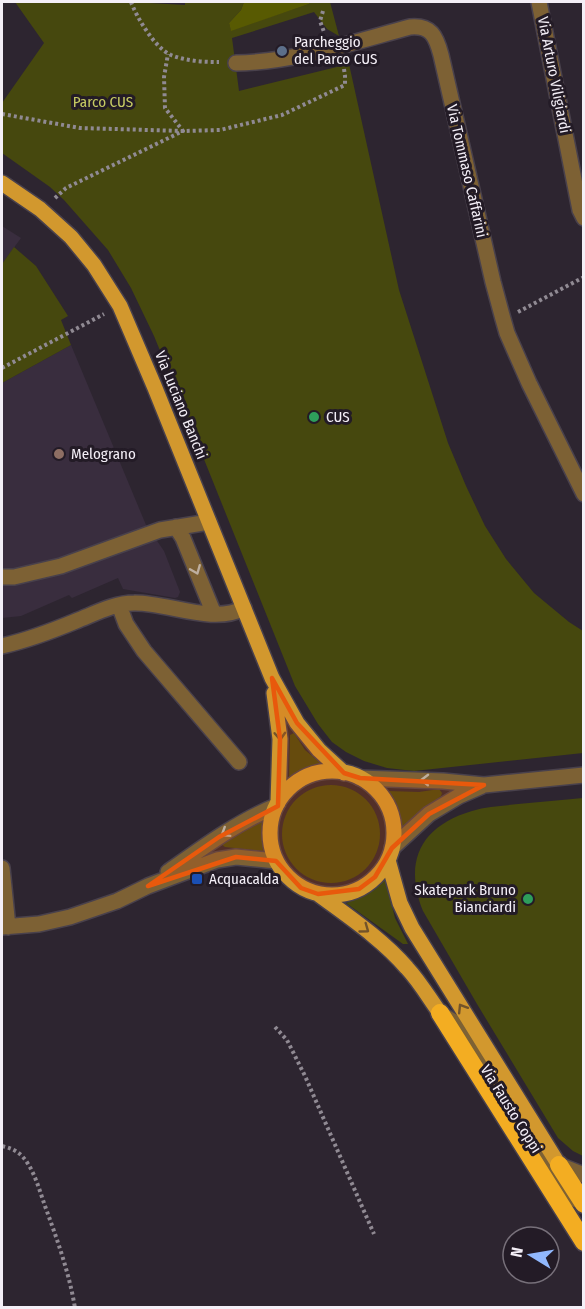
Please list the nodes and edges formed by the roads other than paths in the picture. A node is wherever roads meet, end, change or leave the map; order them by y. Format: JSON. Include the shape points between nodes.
{"nodes":[{"id":1,"x":539,"y":2,"type":"edge"},
{"id":2,"x":236,"y":63,"type":"road end"},
{"id":3,"x":2,"y":183,"type":"edge"},
{"id":4,"x":584,"y":218,"type":"edge"},
{"id":5,"x":584,"y":494,"type":"edge"},
{"id":6,"x":209,"y":522,"type":"junction"},
{"id":7,"x":176,"y":527,"type":"junction"},
{"id":8,"x":2,"y":577,"type":"edge"},
{"id":9,"x":119,"y":605,"type":"junction"},
{"id":10,"x":244,"y":608,"type":"junction"},
{"id":11,"x":213,"y":614,"type":"junction"},
{"id":12,"x":2,"y":646,"type":"edge"},
{"id":13,"x":272,"y":678,"type":"junction"},
{"id":14,"x":239,"y":762,"type":"dead end"},
{"id":15,"x":344,"y":773,"type":"junction"},
{"id":16,"x":584,"y":775,"type":"edge"},
{"id":17,"x":360,"y":778,"type":"junction"},
{"id":18,"x":484,"y":785,"type":"junction"},
{"id":19,"x":277,"y":805,"type":"junction"},
{"id":20,"x":390,"y":854,"type":"junction"},
{"id":21,"x":276,"y":861,"type":"junction"},
{"id":22,"x":2,"y":868,"type":"edge"},
{"id":23,"x":148,"y":886,"type":"junction"},
{"id":24,"x":318,"y":894,"type":"junction"},
{"id":25,"x":5,"y":927,"type":"edge"},
{"id":26,"x":440,"y":1013,"type":"junction"},
{"id":27,"x":560,"y":1165,"type":"junction"},
{"id":28,"x":584,"y":1175,"type":"edge"},
{"id":29,"x":583,"y":1203,"type":"edge"},
{"id":30,"x":584,"y":1242,"type":"edge"}],
"edges":[{"from":1,"to":4,"type":"street","name":"Via Arturo Viligiardi"},
{"from":2,"to":5,"type":"street","name":"Via Tommaso Caffarini","via":[[278,60],[410,27],[430,31],[441,55],[493,282],[526,375]]},
{"from":3,"to":6,"type":"main road","name":"Via Luciano Banchi","via":[[63,228],[108,286],[135,339]]},
{"from":6,"to":7,"type":"street"},
{"from":6,"to":10,"type":"main road","name":"Via Luciano Banchi"},
{"from":7,"to":8,"type":"street","via":[[61,566]]},
{"from":7,"to":11,"type":"street","one_way":true},
{"from":9,"to":11,"type":"street","via":[[143,603]]},
{"from":9,"to":12,"type":"street"},
{"from":9,"to":14,"type":"street","via":[[144,651]]},
{"from":10,"to":11,"type":"street"},
{"from":10,"to":13,"type":"main road","name":"Via Luciano Banchi"},
{"from":13,"to":15,"type":"main road","name":"Via Luciano Banchi","via":[[297,723]]},
{"from":13,"to":19,"type":"main road","name":"Via Luciano Banchi","one_way":true,"via":[[280,739]]},
{"from":15,"to":17,"type":"main road","name":"Via Luciano Banchi"},
{"from":15,"to":19,"type":"main road","name":"Via Luciano Banchi","via":[[310,775],[296,783]]},
{"from":16,"to":18,"type":"street"},
{"from":18,"to":17,"type":"street","one_way":true},
{"from":17,"to":20,"type":"main road","name":"Via Luciano Banchi","via":[[377,790],[388,808],[394,828]]},
{"from":18,"to":20,"type":"street","via":[[435,810]]},
{"from":19,"to":21,"type":"main road","name":"Via Luciano Banchi","via":[[271,825]]},
{"from":19,"to":23,"type":"street","one_way":true,"via":[[245,820]]},
{"from":20,"to":24,"type":"main road","via":[[375,877],[359,890],[339,895]]},
{"from":27,"to":20,"type":"main road","name":"Via Luciano Banchi","one_way":true,"via":[[412,928],[400,903]]},
{"from":21,"to":23,"type":"street","via":[[236,857],[217,860]]},
{"from":21,"to":24,"type":"main road","via":[[301,888]]},
{"from":22,"to":25,"type":"street"},
{"from":23,"to":25,"type":"street","via":[[70,917]]},
{"from":24,"to":26,"type":"main road","one_way":true,"via":[[380,940],[417,980]]},
{"from":26,"to":29,"type":"street","name":"Via Fausto Coppi","via":[[463,1031],[564,1192]]},
{"from":26,"to":30,"type":"highway"},
{"from":27,"to":28,"type":"street"},
{"from":27,"to":29,"type":"highway"}]}
